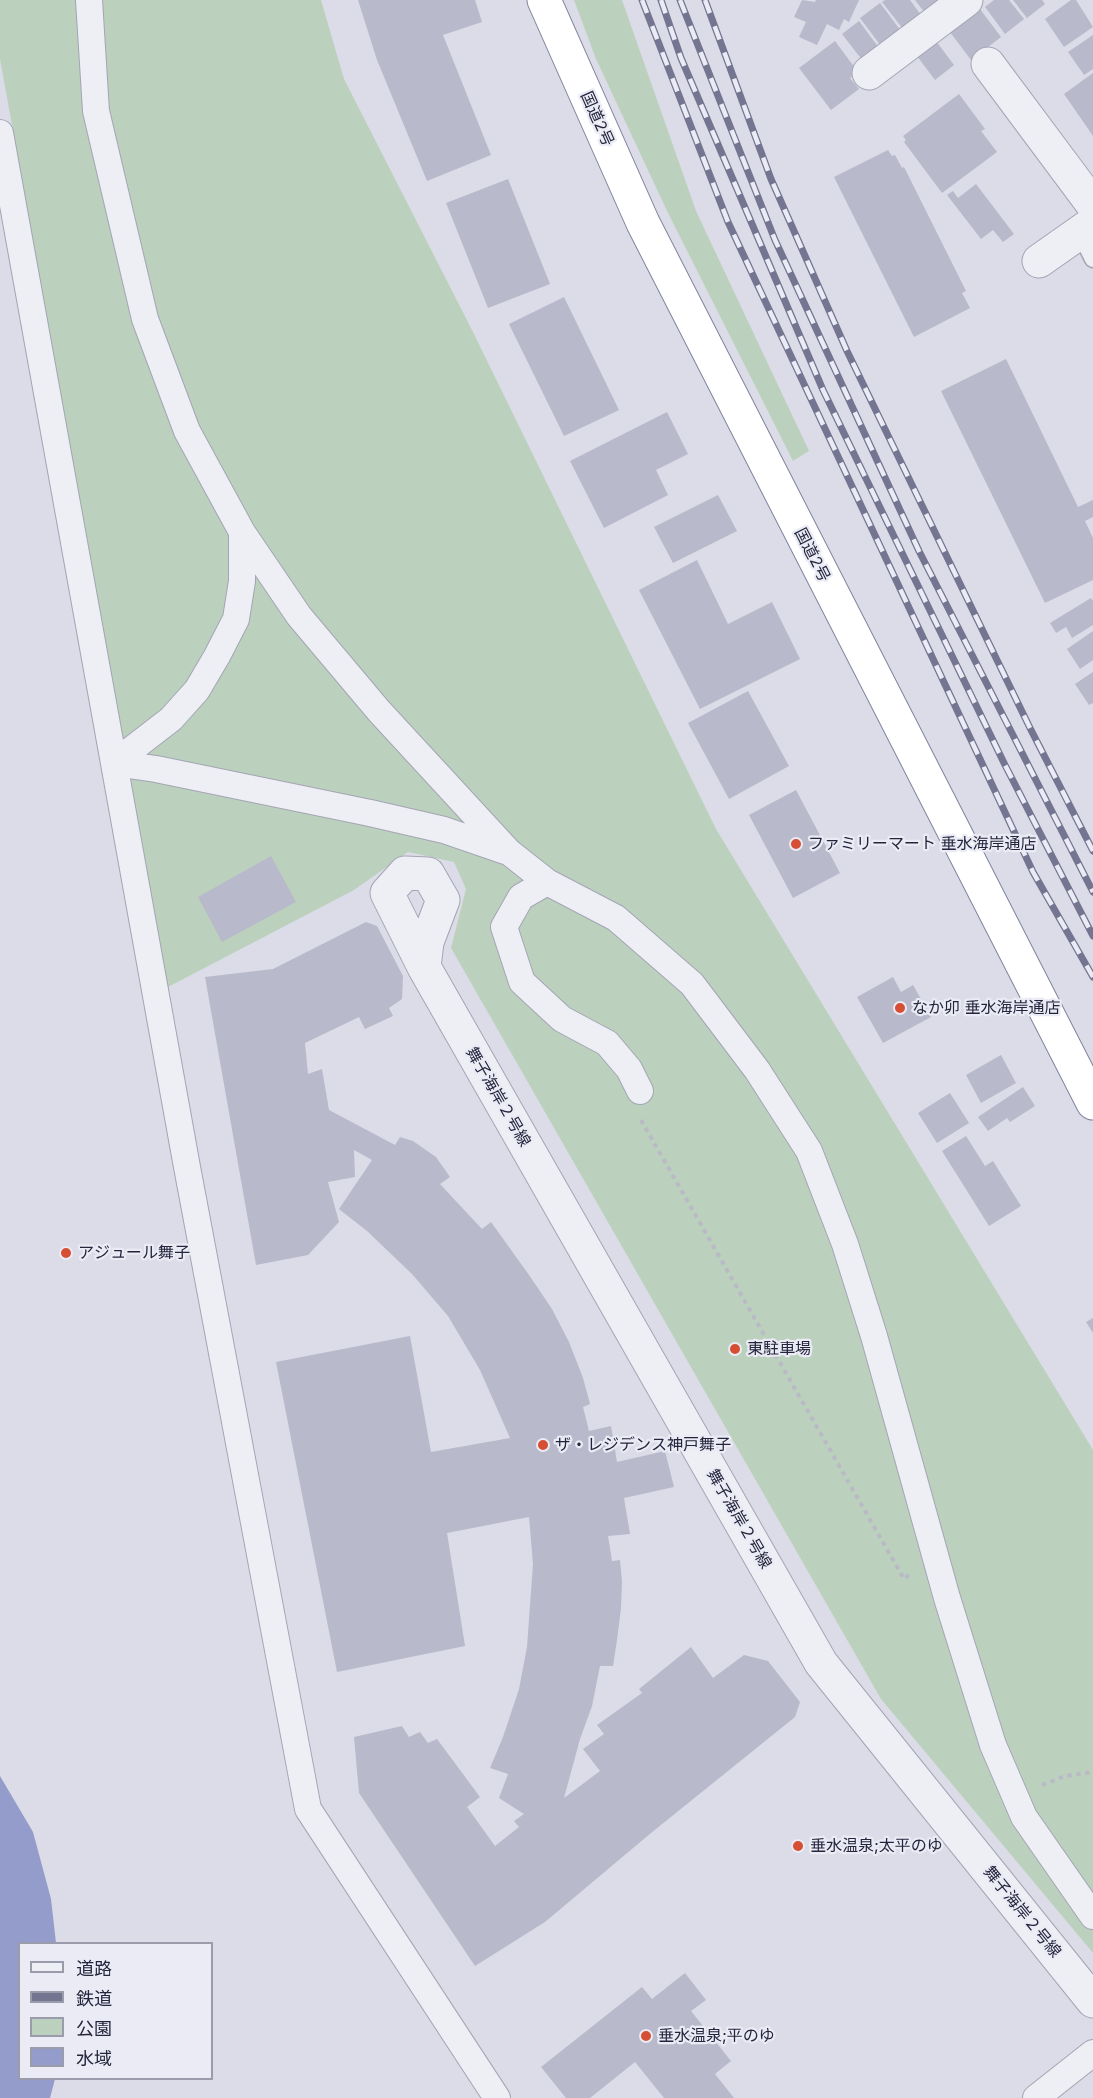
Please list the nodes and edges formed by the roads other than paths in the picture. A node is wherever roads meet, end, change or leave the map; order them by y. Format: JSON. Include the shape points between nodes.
{"nodes":[{"id":1,"x":89,"y":0,"type":"edge"},
{"id":2,"x":544,"y":0,"type":"edge"},
{"id":3,"x":966,"y":0,"type":"edge"},
{"id":4,"x":988,"y":64,"type":"dead end"},
{"id":5,"x":869,"y":73,"type":"dead end"},
{"id":6,"x":0,"y":133,"type":"edge"},
{"id":7,"x":1090,"y":230,"type":"edge"},
{"id":8,"x":1039,"y":261,"type":"dead end"},
{"id":9,"x":242,"y":532,"type":"junction"},
{"id":10,"x":114,"y":763,"type":"junction"},
{"id":11,"x":508,"y":852,"type":"junction"},
{"id":12,"x":547,"y":882,"type":"junction"},
{"id":13,"x":424,"y":967,"type":"dead end"},
{"id":14,"x":640,"y":1091,"type":"road end"},
{"id":15,"x":1093,"y":1103,"type":"edge"},
{"id":16,"x":1093,"y":1916,"type":"edge"},
{"id":17,"x":1092,"y":1997,"type":"edge"},
{"id":18,"x":1093,"y":2053,"type":"edge"},
{"id":19,"x":497,"y":2098,"type":"edge"},
{"id":20,"x":1036,"y":2098,"type":"edge"}],
"edges":[{"from":1,"to":9,"type":"street","via":[[96,111],[145,319],[187,431]]},
{"from":2,"to":15,"type":"highway","name":"国道2号","via":[[643,223]]},
{"from":3,"to":5,"type":"street"},
{"from":4,"to":7,"type":"street"},
{"from":6,"to":10,"type":"street"},
{"from":7,"to":8,"type":"street"},
{"from":9,"to":10,"type":"street","via":[[242,581],[236,619],[217,656],[197,690],[171,719]]},
{"from":9,"to":11,"type":"street","via":[[299,616],[379,711]]},
{"from":10,"to":11,"type":"street","via":[[380,815],[444,830]]},
{"from":10,"to":19,"type":"street","via":[[309,1809]]},
{"from":11,"to":12,"type":"street"},
{"from":12,"to":14,"type":"street","via":[[521,897],[504,927],[522,981],[562,1019],[607,1043],[629,1069]]},
{"from":12,"to":16,"type":"street","via":[[616,918],[692,984],[757,1070],[809,1151],[871,1326],[993,1745],[1024,1817]]},
{"from":13,"to":17,"type":"street","name":"舞子海岸２号線","via":[[821,1663]]},
{"from":18,"to":20,"type":"street"}]}
